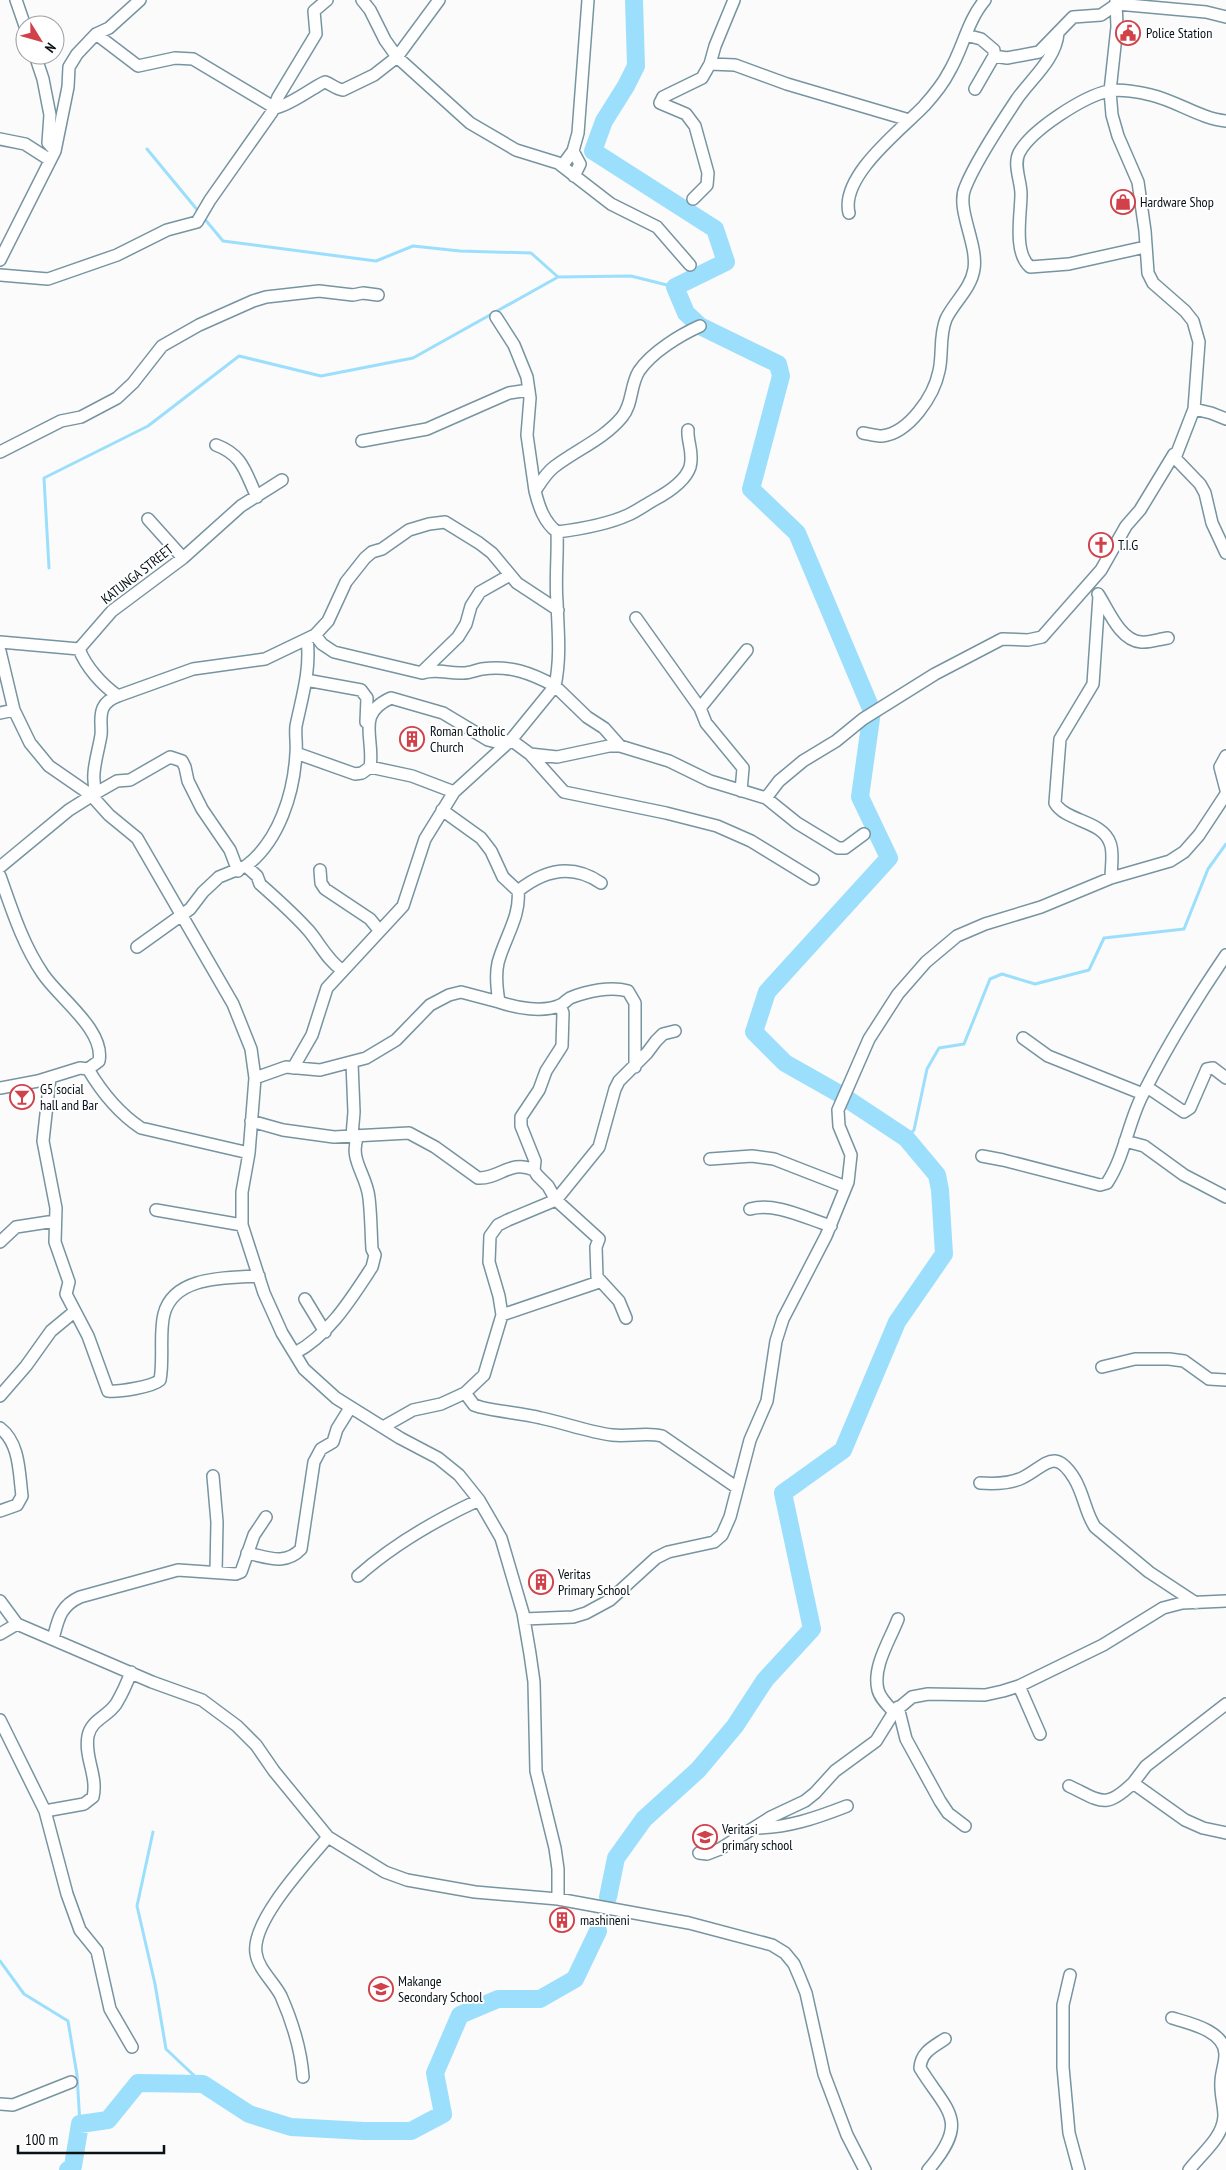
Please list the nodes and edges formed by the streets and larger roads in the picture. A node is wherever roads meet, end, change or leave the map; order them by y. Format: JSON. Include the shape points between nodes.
{"nodes":[{"id":1,"x":16,"y":0,"type":"edge"},
{"id":2,"x":140,"y":0,"type":"edge"},
{"id":3,"x":328,"y":0,"type":"edge"},
{"id":4,"x":362,"y":0,"type":"edge"},
{"id":5,"x":440,"y":0,"type":"edge"},
{"id":6,"x":588,"y":0,"type":"edge"},
{"id":7,"x":734,"y":0,"type":"edge"},
{"id":8,"x":985,"y":0,"type":"edge"},
{"id":9,"x":1117,"y":2,"type":"edge"},
{"id":10,"x":21,"y":15,"type":"edge"},
{"id":11,"x":1226,"y":16,"type":"edge"},
{"id":12,"x":1058,"y":33,"type":"junction"},
{"id":13,"x":96,"y":34,"type":"junction"},
{"id":14,"x":966,"y":35,"type":"junction"},
{"id":15,"x":994,"y":56,"type":"junction"},
{"id":16,"x":397,"y":57,"type":"junction"},
{"id":17,"x":710,"y":64,"type":"junction"},
{"id":18,"x":38,"y":65,"type":"edge"},
{"id":19,"x":975,"y":89,"type":"dead end"},
{"id":20,"x":1110,"y":91,"type":"junction"},
{"id":21,"x":275,"y":108,"type":"junction"},
{"id":22,"x":909,"y":120,"type":"junction"},
{"id":23,"x":1226,"y":121,"type":"edge"},
{"id":24,"x":0,"y":139,"type":"edge"},
{"id":25,"x":573,"y":151,"type":"junction"},
{"id":26,"x":53,"y":155,"type":"junction"},
{"id":27,"x":562,"y":166,"type":"junction"},
{"id":28,"x":574,"y":176,"type":"junction"},
{"id":29,"x":693,"y":199,"type":"dead end"},
{"id":30,"x":849,"y":212,"type":"dead end"},
{"id":31,"x":1145,"y":247,"type":"junction"},
{"id":32,"x":0,"y":260,"type":"edge"},
{"id":33,"x":690,"y":265,"type":"dead end"},
{"id":34,"x":0,"y":275,"type":"edge"},
{"id":35,"x":378,"y":295,"type":"dead end"},
{"id":36,"x":496,"y":317,"type":"dead end"},
{"id":37,"x":700,"y":326,"type":"dead end"},
{"id":38,"x":529,"y":390,"type":"junction"},
{"id":39,"x":1194,"y":410,"type":"junction"},
{"id":40,"x":1226,"y":419,"type":"edge"},
{"id":41,"x":688,"y":430,"type":"dead end"},
{"id":42,"x":863,"y":433,"type":"dead end"},
{"id":43,"x":362,"y":441,"type":"dead end"},
{"id":44,"x":216,"y":445,"type":"dead end"},
{"id":45,"x":0,"y":452,"type":"edge"},
{"id":46,"x":1174,"y":454,"type":"junction"},
{"id":47,"x":282,"y":480,"type":"dead end"},
{"id":48,"x":535,"y":491,"type":"junction"},
{"id":49,"x":256,"y":497,"type":"junction"},
{"id":50,"x":148,"y":518,"type":"dead end"},
{"id":51,"x":557,"y":532,"type":"junction"},
{"id":52,"x":1226,"y":553,"type":"edge"},
{"id":53,"x":183,"y":558,"type":"junction"},
{"id":54,"x":510,"y":575,"type":"junction"},
{"id":55,"x":1090,"y":582,"type":"junction"},
{"id":56,"x":1099,"y":596,"type":"junction"},
{"id":57,"x":558,"y":610,"type":"junction"},
{"id":58,"x":636,"y":618,"type":"dead end"},
{"id":59,"x":311,"y":637,"type":"junction"},
{"id":60,"x":1168,"y":638,"type":"dead end"},
{"id":61,"x":0,"y":642,"type":"edge"},
{"id":62,"x":79,"y":649,"type":"junction"},
{"id":63,"x":747,"y":650,"type":"dead end"},
{"id":64,"x":0,"y":651,"type":"edge"},
{"id":65,"x":1,"y":663,"type":"edge"},
{"id":66,"x":422,"y":673,"type":"junction"},
{"id":67,"x":306,"y":680,"type":"junction"},
{"id":68,"x":555,"y":686,"type":"junction"},
{"id":69,"x":118,"y":696,"type":"junction"},
{"id":70,"x":700,"y":708,"type":"junction"},
{"id":71,"x":14,"y":710,"type":"junction"},
{"id":72,"x":0,"y":713,"type":"edge"},
{"id":73,"x":368,"y":725,"type":"junction"},
{"id":74,"x":511,"y":740,"type":"junction"},
{"id":75,"x":620,"y":746,"type":"junction"},
{"id":76,"x":296,"y":752,"type":"junction"},
{"id":77,"x":530,"y":754,"type":"junction"},
{"id":78,"x":1226,"y":756,"type":"edge"},
{"id":79,"x":370,"y":767,"type":"junction"},
{"id":80,"x":1226,"y":790,"type":"edge"},
{"id":81,"x":741,"y":791,"type":"junction"},
{"id":82,"x":454,"y":792,"type":"junction"},
{"id":83,"x":93,"y":794,"type":"junction"},
{"id":84,"x":1226,"y":794,"type":"edge"},
{"id":85,"x":766,"y":798,"type":"junction"},
{"id":86,"x":442,"y":810,"type":"junction"},
{"id":87,"x":864,"y":834,"type":"dead end"},
{"id":88,"x":0,"y":867,"type":"edge"},
{"id":89,"x":242,"y":869,"type":"junction"},
{"id":90,"x":320,"y":870,"type":"dead end"},
{"id":91,"x":0,"y":876,"type":"edge"},
{"id":92,"x":1111,"y":878,"type":"junction"},
{"id":93,"x":813,"y":879,"type":"dead end"},
{"id":94,"x":601,"y":883,"type":"dead end"},
{"id":95,"x":518,"y":891,"type":"junction"},
{"id":96,"x":182,"y":915,"type":"junction"},
{"id":97,"x":379,"y":930,"type":"junction"},
{"id":98,"x":137,"y":947,"type":"dead end"},
{"id":99,"x":1226,"y":955,"type":"edge"},
{"id":100,"x":342,"y":970,"type":"junction"},
{"id":101,"x":499,"y":1002,"type":"junction"},
{"id":102,"x":560,"y":1005,"type":"junction"},
{"id":103,"x":675,"y":1031,"type":"dead end"},
{"id":104,"x":1023,"y":1038,"type":"dead end"},
{"id":105,"x":352,"y":1062,"type":"junction"},
{"id":106,"x":635,"y":1067,"type":"junction"},
{"id":107,"x":293,"y":1068,"type":"junction"},
{"id":108,"x":88,"y":1069,"type":"junction"},
{"id":109,"x":50,"y":1078,"type":"junction"},
{"id":110,"x":255,"y":1078,"type":"junction"},
{"id":111,"x":1226,"y":1078,"type":"edge"},
{"id":112,"x":0,"y":1088,"type":"edge"},
{"id":113,"x":1145,"y":1090,"type":"junction"},
{"id":114,"x":252,"y":1121,"type":"junction"},
{"id":115,"x":355,"y":1136,"type":"junction"},
{"id":116,"x":1125,"y":1141,"type":"junction"},
{"id":117,"x":249,"y":1154,"type":"junction"},
{"id":118,"x":982,"y":1156,"type":"dead end"},
{"id":119,"x":710,"y":1160,"type":"dead end"},
{"id":120,"x":534,"y":1170,"type":"junction"},
{"id":121,"x":846,"y":1187,"type":"junction"},
{"id":122,"x":1226,"y":1197,"type":"edge"},
{"id":123,"x":556,"y":1200,"type":"junction"},
{"id":124,"x":750,"y":1209,"type":"dead end"},
{"id":125,"x":156,"y":1210,"type":"dead end"},
{"id":126,"x":55,"y":1220,"type":"junction"},
{"id":127,"x":242,"y":1225,"type":"junction"},
{"id":128,"x":831,"y":1226,"type":"junction"},
{"id":129,"x":0,"y":1242,"type":"edge"},
{"id":130,"x":258,"y":1276,"type":"junction"},
{"id":131,"x":599,"y":1282,"type":"junction"},
{"id":132,"x":305,"y":1299,"type":"dead end"},
{"id":133,"x":74,"y":1312,"type":"junction"},
{"id":134,"x":502,"y":1315,"type":"junction"},
{"id":135,"x":626,"y":1318,"type":"dead end"},
{"id":136,"x":324,"y":1332,"type":"junction"},
{"id":137,"x":295,"y":1354,"type":"junction"},
{"id":138,"x":1102,"y":1367,"type":"dead end"},
{"id":139,"x":1226,"y":1380,"type":"edge"},
{"id":140,"x":465,"y":1393,"type":"junction"},
{"id":141,"x":0,"y":1396,"type":"edge"},
{"id":142,"x":350,"y":1408,"type":"junction"},
{"id":143,"x":383,"y":1427,"type":"junction"},
{"id":144,"x":0,"y":1428,"type":"edge"},
{"id":145,"x":213,"y":1476,"type":"dead end"},
{"id":146,"x":980,"y":1483,"type":"dead end"},
{"id":147,"x":736,"y":1487,"type":"junction"},
{"id":148,"x":479,"y":1500,"type":"junction"},
{"id":149,"x":0,"y":1511,"type":"edge"},
{"id":150,"x":266,"y":1517,"type":"dead end"},
{"id":151,"x":246,"y":1553,"type":"junction"},
{"id":152,"x":216,"y":1572,"type":"junction"},
{"id":153,"x":358,"y":1576,"type":"dead end"},
{"id":154,"x":1226,"y":1601,"type":"edge"},
{"id":155,"x":0,"y":1602,"type":"edge"},
{"id":156,"x":1196,"y":1603,"type":"junction"},
{"id":157,"x":524,"y":1619,"type":"junction"},
{"id":158,"x":898,"y":1619,"type":"dead end"},
{"id":159,"x":17,"y":1624,"type":"junction"},
{"id":160,"x":0,"y":1634,"type":"edge"},
{"id":161,"x":53,"y":1639,"type":"junction"},
{"id":162,"x":131,"y":1672,"type":"junction"},
{"id":163,"x":1019,"y":1686,"type":"junction"},
{"id":164,"x":1226,"y":1704,"type":"edge"},
{"id":165,"x":896,"y":1710,"type":"junction"},
{"id":166,"x":0,"y":1720,"type":"edge"},
{"id":167,"x":1040,"y":1734,"type":"dead end"},
{"id":168,"x":1133,"y":1784,"type":"junction"},
{"id":169,"x":1069,"y":1786,"type":"dead end"},
{"id":170,"x":847,"y":1806,"type":"dead end"},
{"id":171,"x":45,"y":1811,"type":"junction"},
{"id":172,"x":966,"y":1826,"type":"dead end"},
{"id":173,"x":754,"y":1828,"type":"junction"},
{"id":174,"x":1226,"y":1833,"type":"edge"},
{"id":175,"x":328,"y":1837,"type":"junction"},
{"id":176,"x":699,"y":1853,"type":"dead end"},
{"id":177,"x":558,"y":1899,"type":"junction"},
{"id":178,"x":1070,"y":1976,"type":"dead end"},
{"id":179,"x":1172,"y":2018,"type":"dead end"},
{"id":180,"x":945,"y":2039,"type":"dead end"},
{"id":181,"x":132,"y":2047,"type":"dead end"},
{"id":182,"x":304,"y":2077,"type":"dead end"},
{"id":183,"x":71,"y":2082,"type":"dead end"},
{"id":184,"x":0,"y":2104,"type":"edge"},
{"id":185,"x":865,"y":2170,"type":"edge"},
{"id":186,"x":928,"y":2170,"type":"edge"},
{"id":187,"x":1079,"y":2170,"type":"edge"},
{"id":188,"x":1189,"y":2170,"type":"edge"}],
"edges":[{"from":1,"to":10,"type":"street"},
{"from":2,"to":13,"type":"street","via":[[109,28]]},
{"from":3,"to":21,"type":"street","via":[[314,11],[316,34],[278,97]]},
{"from":4,"to":16,"type":"street"},
{"from":5,"to":16,"type":"street"},
{"from":6,"to":25,"type":"street","via":[[580,117]]},
{"from":7,"to":17,"type":"street"},
{"from":8,"to":14,"type":"street","via":[[969,24]]},
{"from":9,"to":11,"type":"street"},
{"from":9,"to":12,"type":"street","via":[[1101,15],[1074,17]]},
{"from":9,"to":20,"type":"street"},
{"from":12,"to":15,"type":"street","via":[[1046,47],[1030,56]]},
{"from":12,"to":42,"type":"street","via":[[1050,57],[1011,108],[964,189],[974,271],[946,320],[939,372],[930,398],[915,415],[890,434]]},
{"from":13,"to":21,"type":"street","via":[[138,66],[175,58],[198,61]]},
{"from":13,"to":26,"type":"street","via":[[69,68]]},
{"from":14,"to":15,"type":"street","via":[[990,44]]},
{"from":14,"to":22,"type":"street","via":[[949,73]]},
{"from":15,"to":19,"type":"street"},
{"from":16,"to":21,"type":"street","via":[[349,88],[338,90],[319,83],[300,98]]},
{"from":16,"to":27,"type":"street","via":[[470,123],[516,150]]},
{"from":17,"to":22,"type":"street","via":[[735,65]]},
{"from":17,"to":29,"type":"street","via":[[702,78],[663,97],[660,103],[686,114],[695,126],[708,173],[706,185]]},
{"from":18,"to":26,"type":"street","via":[[50,115],[48,143]]},
{"from":20,"to":23,"type":"street","via":[[1150,95],[1194,110],[1207,118]]},
{"from":20,"to":31,"type":"street","via":[[1114,124],[1138,182]]},
{"from":20,"to":31,"type":"street","via":[[1062,114],[1019,152],[1022,254],[1030,268],[1090,260]]},
{"from":21,"to":34,"type":"street","via":[[197,222],[167,230],[117,254],[48,279]]},
{"from":22,"to":30,"type":"street","via":[[865,167],[849,194],[846,203]]},
{"from":24,"to":26,"type":"street"},
{"from":25,"to":27,"type":"street"},
{"from":25,"to":28,"type":"street","via":[[580,164]]},
{"from":26,"to":32,"type":"street"},
{"from":27,"to":28,"type":"street"},
{"from":28,"to":33,"type":"street","via":[[611,204],[658,227]]},
{"from":31,"to":39,"type":"street","via":[[1145,264],[1150,278],[1185,310],[1197,331],[1200,349]]},
{"from":35,"to":45,"type":"street","via":[[319,291],[253,301],[162,346],[117,398],[81,417],[61,421]]},
{"from":36,"to":38,"type":"street","via":[[518,355]]},
{"from":37,"to":48,"type":"street","via":[[674,338],[640,371],[629,406],[622,417],[604,434],[554,466]]},
{"from":38,"to":43,"type":"street","via":[[509,393],[427,429]]},
{"from":38,"to":48,"type":"street","via":[[527,435]]},
{"from":39,"to":40,"type":"street"},
{"from":39,"to":46,"type":"street"},
{"from":41,"to":51,"type":"street","via":[[687,437],[692,445],[690,468],[667,494],[629,515],[592,527]]},
{"from":44,"to":49,"type":"street","via":[[230,451],[239,461]]},
{"from":46,"to":52,"type":"street","via":[[1205,493],[1212,523]]},
{"from":46,"to":55,"type":"street"},
{"from":47,"to":49,"type":"street","name":"KATUNGA STREET"},
{"from":48,"to":51,"type":"street","via":[[544,517]]},
{"from":49,"to":53,"type":"street","name":"KATUNGA STREET","via":[[241,506]]},
{"from":50,"to":53,"type":"street"},
{"from":51,"to":57,"type":"street"},
{"from":53,"to":62,"type":"street","name":"KATUNGA STREET","via":[[112,611]]},
{"from":54,"to":57,"type":"street","via":[[528,592]]},
{"from":54,"to":59,"type":"street","via":[[492,552],[445,522],[409,530],[365,558],[346,582],[328,620]]},
{"from":54,"to":66,"type":"street","via":[[480,592],[458,637]]},
{"from":55,"to":56,"type":"street"},
{"from":55,"to":85,"type":"street","via":[[1042,637],[1002,639],[935,674],[863,719],[836,742],[790,771]]},
{"from":56,"to":60,"type":"street","via":[[1119,628],[1134,641],[1142,643]]},
{"from":56,"to":92,"type":"street","via":[[1093,684],[1060,739],[1055,804],[1060,812],[1087,823],[1105,836],[1110,844]]},
{"from":57,"to":68,"type":"street","via":[[560,640]]},
{"from":58,"to":70,"type":"street"},
{"from":59,"to":66,"type":"street","via":[[334,652]]},
{"from":59,"to":67,"type":"street"},
{"from":59,"to":69,"type":"street","via":[[265,659],[193,669]]},
{"from":61,"to":62,"type":"street"},
{"from":62,"to":69,"type":"street","via":[[82,658]]},
{"from":63,"to":70,"type":"street"},
{"from":64,"to":65,"type":"street"},
{"from":65,"to":71,"type":"street"},
{"from":66,"to":68,"type":"street","via":[[434,669],[465,674],[484,669],[518,669]]},
{"from":67,"to":73,"type":"street","via":[[365,693]]},
{"from":67,"to":76,"type":"street","via":[[296,729]]},
{"from":68,"to":74,"type":"street"},
{"from":68,"to":75,"type":"street"},
{"from":69,"to":83,"type":"street","via":[[103,707]]},
{"from":70,"to":81,"type":"street","via":[[706,723],[744,768]]},
{"from":71,"to":72,"type":"street"},
{"from":71,"to":83,"type":"street","via":[[37,753],[48,766]]},
{"from":73,"to":74,"type":"street","via":[[378,705],[392,698],[443,713],[488,740],[500,743]]},
{"from":73,"to":79,"type":"street"},
{"from":74,"to":77,"type":"street"},
{"from":74,"to":82,"type":"street"},
{"from":75,"to":77,"type":"street","via":[[557,758]]},
{"from":75,"to":81,"type":"street","via":[[669,761],[692,774]]},
{"from":76,"to":79,"type":"street","via":[[355,774]]},
{"from":76,"to":89,"type":"street","via":[[294,777],[280,822],[266,846]]},
{"from":77,"to":93,"type":"street","via":[[564,792],[717,826],[751,841]]},
{"from":78,"to":80,"type":"street","via":[[1220,767]]},
{"from":79,"to":82,"type":"street","via":[[412,776]]},
{"from":81,"to":85,"type":"street"},
{"from":82,"to":86,"type":"street"},
{"from":83,"to":88,"type":"street","via":[[46,827]]},
{"from":83,"to":89,"type":"street","via":[[117,781],[130,780],[163,759],[176,758],[186,767],[188,782],[202,809]]},
{"from":83,"to":96,"type":"street","via":[[144,847]]},
{"from":84,"to":92,"type":"street","via":[[1184,852],[1170,861]]},
{"from":85,"to":87,"type":"street","via":[[797,823],[838,848],[845,848]]},
{"from":86,"to":95,"type":"street","via":[[481,838],[503,877]]},
{"from":86,"to":97,"type":"street","via":[[425,839],[403,906]]},
{"from":89,"to":96,"type":"street","via":[[219,877]]},
{"from":89,"to":100,"type":"street","via":[[257,876],[260,884],[300,922],[334,965]]},
{"from":90,"to":97,"type":"street","via":[[321,883],[325,888],[370,919]]},
{"from":91,"to":108,"type":"street","via":[[17,925],[43,974],[98,1042],[99,1061]]},
{"from":92,"to":121,"type":"street","via":[[1041,908],[984,924],[957,936],[926,962],[890,1005],[869,1039],[838,1110],[839,1126],[851,1155]]},
{"from":94,"to":95,"type":"street","via":[[588,874],[561,871],[545,873]]},
{"from":95,"to":101,"type":"street","via":[[520,901],[498,963]]},
{"from":96,"to":98,"type":"street"},
{"from":96,"to":110,"type":"street","via":[[232,1004],[251,1049]]},
{"from":97,"to":100,"type":"street"},
{"from":99,"to":113,"type":"street","via":[[1202,989]]},
{"from":100,"to":107,"type":"street","via":[[327,988],[312,1035]]},
{"from":101,"to":102,"type":"street","via":[[526,1008]]},
{"from":101,"to":105,"type":"street","via":[[461,992],[449,995],[430,1005],[396,1040],[379,1052]]},
{"from":102,"to":106,"type":"street","via":[[570,998],[608,989],[628,990],[635,1003]]},
{"from":102,"to":120,"type":"street","via":[[562,1046],[521,1117],[524,1137],[535,1161]]},
{"from":103,"to":106,"type":"street","via":[[663,1034]]},
{"from":104,"to":113,"type":"street","via":[[1048,1056]]},
{"from":105,"to":107,"type":"street","via":[[320,1070]]},
{"from":105,"to":115,"type":"street"},
{"from":106,"to":123,"type":"street","via":[[615,1089],[599,1147]]},
{"from":107,"to":110,"type":"street","via":[[274,1070]]},
{"from":108,"to":109,"type":"street","via":[[80,1068]]},
{"from":108,"to":117,"type":"street","via":[[109,1097],[141,1128]]},
{"from":109,"to":112,"type":"street"},
{"from":109,"to":126,"type":"street","via":[[42,1141],[56,1208]]},
{"from":110,"to":114,"type":"street"},
{"from":111,"to":113,"type":"street","via":[[1213,1068],[1207,1069],[1190,1108],[1184,1112]]},
{"from":113,"to":116,"type":"street"},
{"from":114,"to":115,"type":"street","via":[[312,1135]]},
{"from":114,"to":117,"type":"street"},
{"from":115,"to":120,"type":"street","via":[[408,1133],[478,1178],[484,1179],[513,1166]]},
{"from":115,"to":136,"type":"street","via":[[355,1161],[368,1190],[374,1260],[366,1277]]},
{"from":116,"to":118,"type":"street","via":[[1110,1178],[1100,1185]]},
{"from":116,"to":122,"type":"street","via":[[1144,1146],[1184,1174]]},
{"from":117,"to":127,"type":"street","via":[[242,1192]]},
{"from":119,"to":121,"type":"street","via":[[752,1156],[774,1159]]},
{"from":120,"to":123,"type":"street"},
{"from":121,"to":128,"type":"street"},
{"from":123,"to":131,"type":"street","via":[[600,1239],[596,1259]]},
{"from":123,"to":134,"type":"street","via":[[498,1225],[490,1236],[488,1262]]},
{"from":124,"to":128,"type":"street","via":[[762,1206],[779,1209]]},
{"from":125,"to":127,"type":"street"},
{"from":126,"to":129,"type":"street","via":[[16,1226]]},
{"from":126,"to":133,"type":"street","via":[[54,1242],[69,1282],[66,1294]]},
{"from":127,"to":130,"type":"street"},
{"from":128,"to":147,"type":"street","via":[[783,1319],[776,1341],[767,1401],[750,1440]]},
{"from":130,"to":133,"type":"street","via":[[209,1280],[178,1293],[164,1313],[160,1380],[143,1387],[108,1391],[88,1336]]},
{"from":130,"to":137,"type":"street","via":[[282,1333]]},
{"from":131,"to":134,"type":"street"},
{"from":131,"to":135,"type":"street","via":[[619,1301]]},
{"from":132,"to":136,"type":"street"},
{"from":133,"to":141,"type":"street","via":[[51,1331]]},
{"from":134,"to":140,"type":"street","via":[[484,1376]]},
{"from":136,"to":137,"type":"street"},
{"from":137,"to":142,"type":"street","via":[[310,1376]]},
{"from":138,"to":139,"type":"street","via":[[1134,1360],[1169,1358],[1184,1360],[1209,1379]]},
{"from":140,"to":143,"type":"street","via":[[441,1404],[412,1410]]},
{"from":140,"to":147,"type":"street","via":[[474,1405],[480,1407],[613,1435],[662,1436]]},
{"from":142,"to":143,"type":"street"},
{"from":142,"to":151,"type":"street","via":[[333,1442],[321,1449],[314,1462],[301,1549],[284,1560]]},
{"from":143,"to":148,"type":"street","via":[[448,1466]]},
{"from":144,"to":149,"type":"street","via":[[14,1445],[22,1496],[17,1505]]},
{"from":145,"to":152,"type":"street","via":[[217,1522]]},
{"from":146,"to":156,"type":"street","via":[[1014,1481],[1044,1463],[1053,1460],[1061,1463],[1082,1491],[1095,1527],[1149,1572]]},
{"from":147,"to":157,"type":"street","via":[[727,1523],[722,1535],[714,1542],[668,1552],[656,1558],[610,1600],[586,1613],[573,1617]]},
{"from":148,"to":153,"type":"street","via":[[433,1522]]},
{"from":148,"to":157,"type":"street","via":[[501,1538]]},
{"from":150,"to":151,"type":"street"},
{"from":151,"to":152,"type":"street","via":[[241,1572]]},
{"from":152,"to":161,"type":"street","via":[[178,1570],[80,1597],[61,1611]]},
{"from":154,"to":156,"type":"street"},
{"from":155,"to":159,"type":"street"},
{"from":156,"to":163,"type":"street","via":[[1163,1608],[1103,1645]]},
{"from":157,"to":177,"type":"street","via":[[534,1682],[536,1771],[555,1848]]},
{"from":158,"to":165,"type":"street","via":[[882,1656],[877,1682],[878,1692]]},
{"from":159,"to":160,"type":"street"},
{"from":159,"to":161,"type":"street"},
{"from":161,"to":162,"type":"street"},
{"from":162,"to":171,"type":"street","via":[[115,1705],[93,1723],[88,1735],[88,1752],[96,1785],[93,1797],[84,1804]]},
{"from":162,"to":175,"type":"street","via":[[202,1700],[237,1726],[256,1745]]},
{"from":163,"to":165,"type":"street","via":[[985,1695],[928,1694],[912,1697]]},
{"from":163,"to":167,"type":"street"},
{"from":164,"to":168,"type":"street","via":[[1146,1766]]},
{"from":165,"to":172,"type":"street","via":[[906,1740],[940,1801],[948,1813]]},
{"from":165,"to":173,"type":"street","via":[[876,1741],[834,1771],[805,1802]]},
{"from":166,"to":171,"type":"street"},
{"from":168,"to":169,"type":"street","via":[[1110,1801],[1099,1801]]},
{"from":168,"to":174,"type":"street","via":[[1185,1820]]},
{"from":170,"to":173,"type":"street","via":[[798,1824]]},
{"from":171,"to":181,"type":"street","via":[[80,1930],[98,1951],[110,2009]]},
{"from":173,"to":176,"type":"street","via":[[720,1850]]},
{"from":175,"to":177,"type":"street","via":[[364,1862],[407,1880],[475,1892]]},
{"from":175,"to":182,"type":"street","via":[[265,1918],[256,1942],[260,1964],[280,1995],[302,2058]]},
{"from":177,"to":185,"type":"street","via":[[689,1923],[772,1945],[785,1954],[800,1978],[824,2074],[847,2135]]},
{"from":178,"to":187,"type":"street","via":[[1063,2005],[1063,2068],[1068,2134]]},
{"from":179,"to":188,"type":"street","via":[[1198,2025],[1213,2035],[1222,2043],[1225,2054],[1221,2083],[1223,2122],[1213,2142]]},
{"from":180,"to":186,"type":"street","via":[[926,2051],[920,2060],[920,2068],[949,2110],[952,2122],[946,2144]]},
{"from":183,"to":184,"type":"street","via":[[14,2105]]}]}
